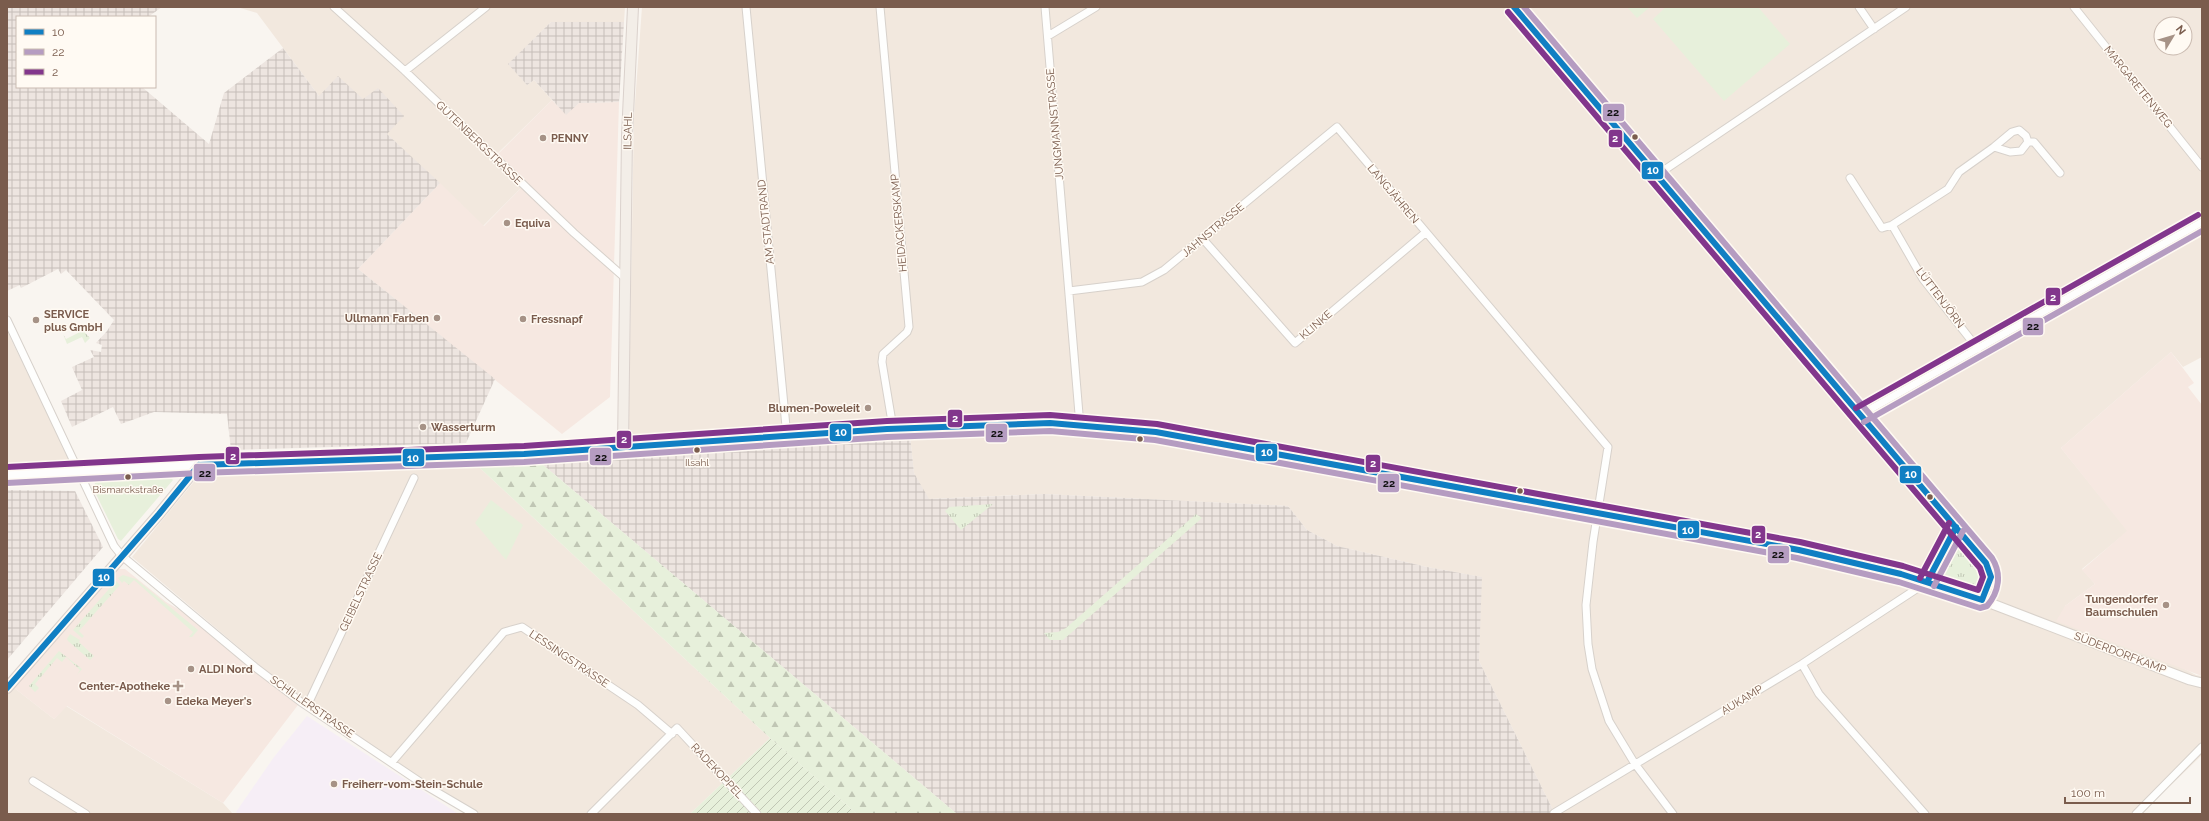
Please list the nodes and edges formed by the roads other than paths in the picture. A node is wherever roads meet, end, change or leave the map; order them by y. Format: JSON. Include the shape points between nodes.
{"nodes":[{"id":1,"x":334,"y":7,"type":"edge"},
{"id":2,"x":486,"y":7,"type":"edge"},
{"id":3,"x":633,"y":7,"type":"edge"},
{"id":4,"x":746,"y":7,"type":"edge"},
{"id":5,"x":880,"y":7,"type":"edge"},
{"id":6,"x":1045,"y":7,"type":"edge"},
{"id":7,"x":1096,"y":7,"type":"edge"},
{"id":8,"x":1514,"y":7,"type":"edge"},
{"id":9,"x":1859,"y":7,"type":"edge"},
{"id":10,"x":1906,"y":7,"type":"edge"},
{"id":11,"x":2074,"y":7,"type":"edge"},
{"id":12,"x":1874,"y":29,"type":"junction"},
{"id":13,"x":1048,"y":36,"type":"junction"},
{"id":14,"x":405,"y":71,"type":"junction"},
{"id":15,"x":1337,"y":126,"type":"joint"},
{"id":16,"x":2028,"y":142,"type":"junction"},
{"id":17,"x":1994,"y":147,"type":"junction"},
{"id":18,"x":2202,"y":167,"type":"edge"},
{"id":19,"x":2060,"y":173,"type":"dead end"},
{"id":20,"x":1657,"y":175,"type":"junction"},
{"id":21,"x":1850,"y":178,"type":"dead end"},
{"id":22,"x":2202,"y":222,"type":"edge"},
{"id":23,"x":1892,"y":225,"type":"junction"},
{"id":24,"x":1425,"y":233,"type":"junction"},
{"id":25,"x":1202,"y":238,"type":"junction"},
{"id":26,"x":625,"y":278,"type":"junction"},
{"id":27,"x":1069,"y":291,"type":"junction"},
{"id":28,"x":7,"y":320,"type":"edge"},
{"id":29,"x":1978,"y":349,"type":"junction"},
{"id":30,"x":1860,"y":415,"type":"junction"},
{"id":31,"x":1080,"y":426,"type":"junction"},
{"id":32,"x":893,"y":428,"type":"junction"},
{"id":33,"x":787,"y":437,"type":"junction"},
{"id":34,"x":623,"y":447,"type":"junction"},
{"id":35,"x":199,"y":465,"type":"junction"},
{"id":36,"x":79,"y":471,"type":"junction"},
{"id":37,"x":7,"y":475,"type":"edge"},
{"id":38,"x":414,"y":478,"type":"dead end"},
{"id":39,"x":1599,"y":513,"type":"junction"},
{"id":40,"x":1956,"y":527,"type":"junction"},
{"id":41,"x":122,"y":556,"type":"junction"},
{"id":42,"x":1927,"y":582,"type":"junction"},
{"id":43,"x":1982,"y":600,"type":"junction"},
{"id":44,"x":1802,"y":664,"type":"junction"},
{"id":45,"x":2202,"y":683,"type":"edge"},
{"id":46,"x":7,"y":688,"type":"edge"},
{"id":47,"x":307,"y":706,"type":"junction"},
{"id":48,"x":672,"y":734,"type":"junction"},
{"id":49,"x":2202,"y":747,"type":"edge"},
{"id":50,"x":392,"y":762,"type":"junction"},
{"id":51,"x":1635,"y":764,"type":"junction"},
{"id":52,"x":33,"y":781,"type":"dead end"},
{"id":53,"x":1554,"y":813,"type":"dead end"},
{"id":54,"x":86,"y":814,"type":"edge"},
{"id":55,"x":474,"y":814,"type":"edge"},
{"id":56,"x":591,"y":814,"type":"edge"},
{"id":57,"x":757,"y":814,"type":"edge"},
{"id":58,"x":1673,"y":814,"type":"edge"},
{"id":59,"x":1925,"y":814,"type":"edge"},
{"id":60,"x":2136,"y":814,"type":"edge"}],
"edges":[{"from":1,"to":14,"type":"street","name":"GUTENBERGSTRASSE"},
{"from":2,"to":14,"type":"street"},
{"from":3,"to":26,"type":"main road","name":"ILSAHL"},
{"from":4,"to":33,"type":"street","name":"AM STADTRAND"},
{"from":5,"to":32,"type":"street","name":"HEIDACKERSKAMP","via":[[909,327],[907,332],[883,354],[882,362]]},
{"from":6,"to":13,"type":"street","name":"JUNGMANNSTRASSE"},
{"from":7,"to":13,"type":"street"},
{"from":8,"to":20,"type":"street"},
{"from":9,"to":12,"type":"street"},
{"from":10,"to":12,"type":"street"},
{"from":11,"to":18,"type":"street","name":"MARGARETENWEG"},
{"from":12,"to":20,"type":"street"},
{"from":13,"to":27,"type":"street","name":"JUNGMANNSTRASSE"},
{"from":14,"to":26,"type":"street","name":"GUTENBERGSTRASSE","via":[[574,233]]},
{"from":15,"to":24,"type":"street","name":"LANGJÄHREN"},
{"from":15,"to":25,"type":"street","name":"JAHNSTRASSE"},
{"from":16,"to":17,"type":"street","via":[[2021,151],[2010,152]]},
{"from":16,"to":17,"type":"street","via":[[2019,130],[2012,132]]},
{"from":16,"to":19,"type":"street","via":[[2034,142]]},
{"from":17,"to":23,"type":"street","via":[[1959,172],[1948,189]]},
{"from":20,"to":30,"type":"street"},
{"from":21,"to":23,"type":"street","via":[[1882,228]]},
{"from":22,"to":29,"type":"street"},
{"from":23,"to":29,"type":"street","name":"LÜTTENJÖRN","via":[[1923,279]]},
{"from":24,"to":25,"type":"street","name":"KLINKE","via":[[1295,343]]},
{"from":24,"to":39,"type":"street","name":"LANGJÄHREN","via":[[1608,447]]},
{"from":25,"to":27,"type":"street","name":"JAHNSTRASSE","via":[[1164,270],[1142,282]]},
{"from":26,"to":34,"type":"main road","name":"ILSAHL"},
{"from":27,"to":31,"type":"street","name":"JUNGMANNSTRASSE"},
{"from":28,"to":36,"type":"street"},
{"from":29,"to":30,"type":"street"},
{"from":30,"to":40,"type":"street"},
{"from":31,"to":32,"type":"main road","name":"SÜDERDORFKAMP","via":[[1050,423]]},
{"from":31,"to":39,"type":"main road","name":"SÜDERDORFKAMP","via":[[1156,432]]},
{"from":32,"to":33,"type":"main road","name":"SÜDERDORFKAMP"},
{"from":33,"to":34,"type":"main road","name":"SÜDERDORFKAMP"},
{"from":34,"to":35,"type":"main road","via":[[524,454]]},
{"from":35,"to":36,"type":"main road"},
{"from":35,"to":41,"type":"main road"},
{"from":36,"to":37,"type":"main road"},
{"from":36,"to":41,"type":"street","name":"SCHILLERSTRASSE","via":[[114,546]]},
{"from":38,"to":47,"type":"street","name":"GEIBELSTRASSE"},
{"from":39,"to":42,"type":"main road","name":"SÜDERDORFKAMP","via":[[1836,558]]},
{"from":39,"to":51,"type":"street","name":"LANGJÄHREN","via":[[1586,604],[1588,644],[1592,669],[1609,721]]},
{"from":40,"to":42,"type":"street"},
{"from":40,"to":43,"type":"street","via":[[1990,568],[1992,578]]},
{"from":41,"to":46,"type":"main road"},
{"from":41,"to":47,"type":"street","name":"SCHILLERSTRASSE","via":[[255,667]]},
{"from":42,"to":43,"type":"main road","name":"SÜDERDORFKAMP"},
{"from":42,"to":44,"type":"street","name":"AUKAMP"},
{"from":43,"to":45,"type":"main road","name":"SÜDERDORFKAMP"},
{"from":44,"to":51,"type":"street","name":"AUKAMP"},
{"from":44,"to":59,"type":"street","via":[[1819,694]]},
{"from":47,"to":50,"type":"street","name":"SCHILLERSTRASSE"},
{"from":48,"to":50,"type":"street","name":"LESSINGSTRASSE","via":[[638,705],[522,627],[504,632]]},
{"from":48,"to":56,"type":"street"},
{"from":48,"to":57,"type":"street","name":"RADEKOPPEL","via":[[677,728]]},
{"from":49,"to":60,"type":"street"},
{"from":50,"to":55,"type":"street","name":"SCHILLERSTRASSE"},
{"from":51,"to":53,"type":"street","name":"AUKAMP"},
{"from":51,"to":58,"type":"street","name":"LANGJÄHREN"},
{"from":52,"to":54,"type":"street"}]}
